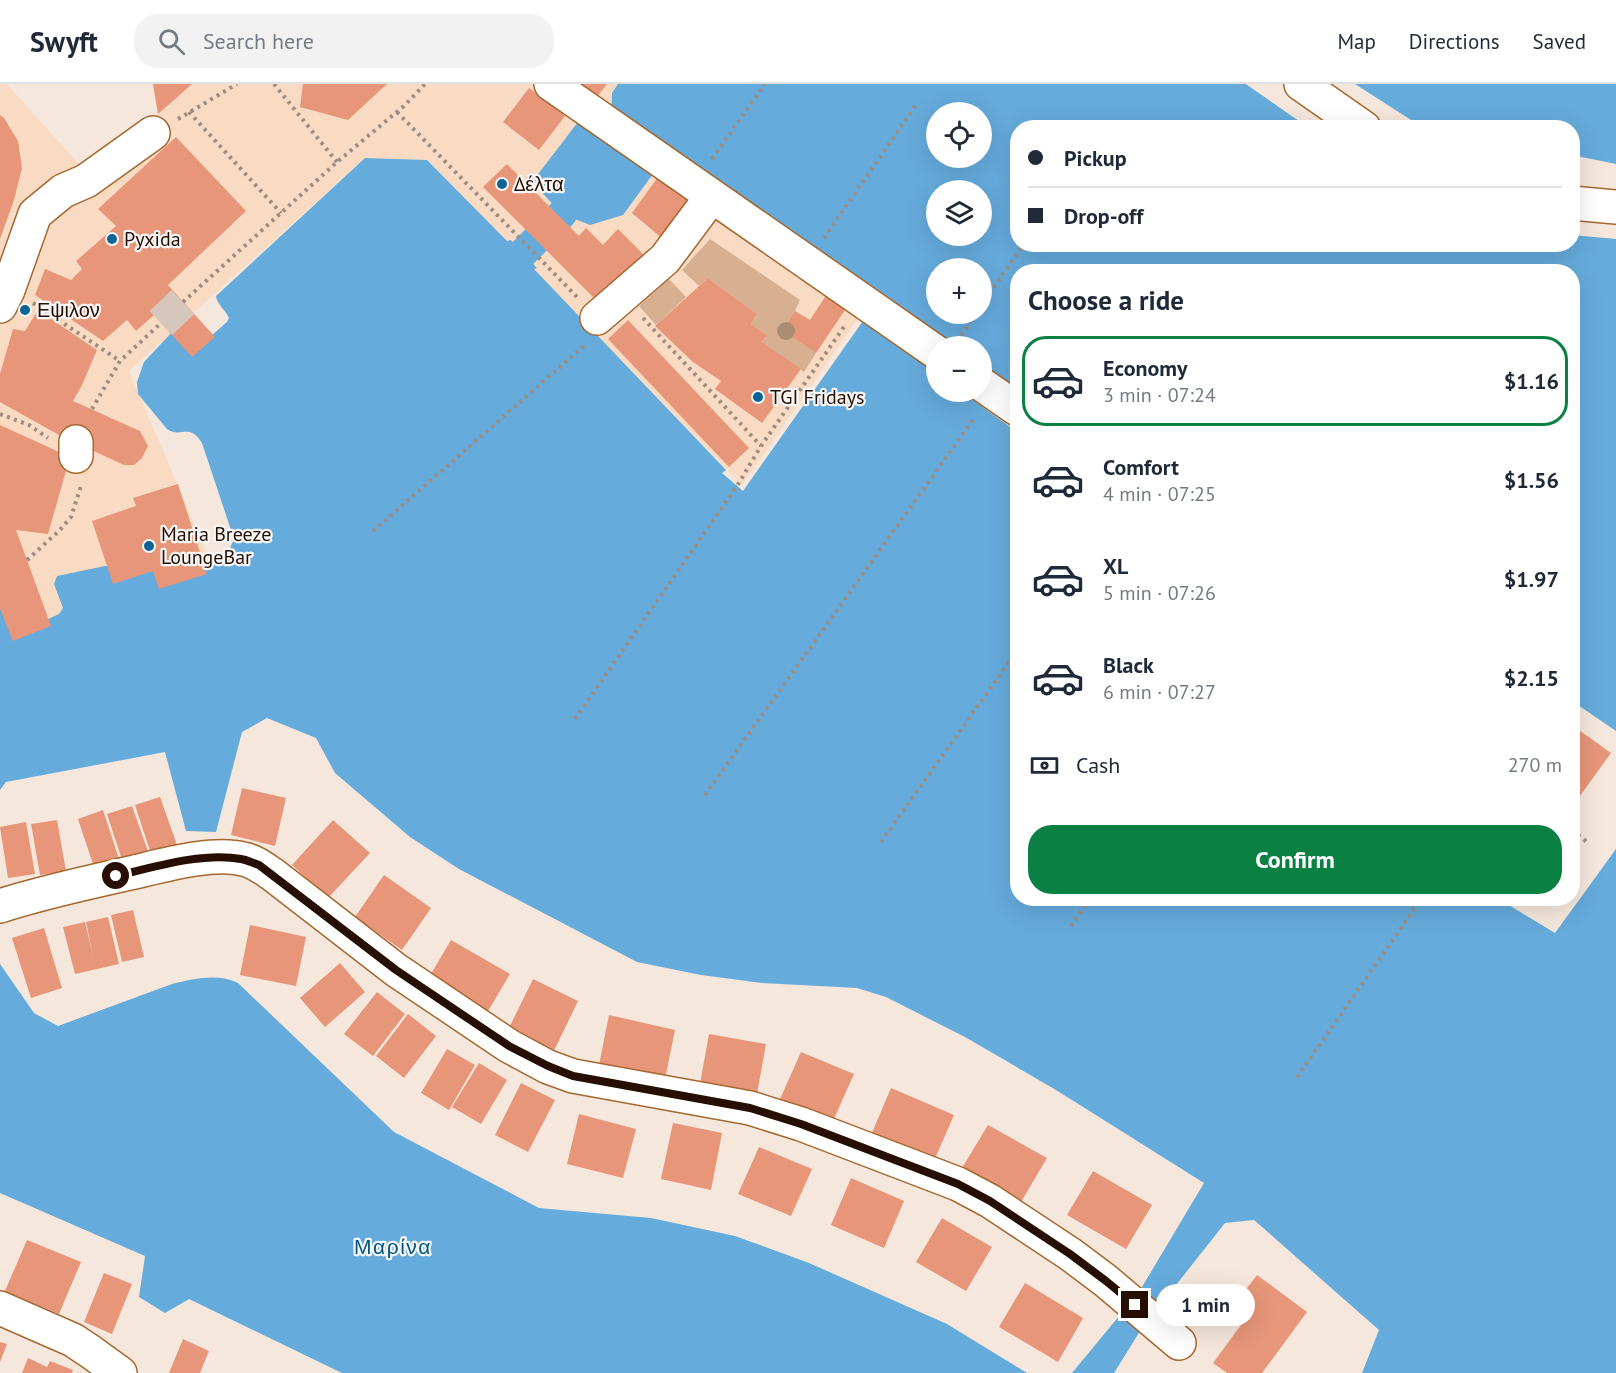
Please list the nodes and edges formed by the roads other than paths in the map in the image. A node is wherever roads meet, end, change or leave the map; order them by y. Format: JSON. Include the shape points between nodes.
{"nodes":[{"id":1,"x":551,"y":84,"type":"edge"},
{"id":2,"x":1301,"y":84,"type":"edge"},
{"id":3,"x":1353,"y":120,"type":"edge"},
{"id":4,"x":153,"y":133,"type":"road end"},
{"id":5,"x":712,"y":196,"type":"junction"},
{"id":6,"x":1580,"y":204,"type":"edge"},
{"id":7,"x":1616,"y":207,"type":"edge"},
{"id":8,"x":0,"y":306,"type":"edge"},
{"id":9,"x":593,"y":330,"type":"road end"},
{"id":10,"x":931,"y":336,"type":"edge"},
{"id":11,"x":992,"y":392,"type":"edge"},
{"id":12,"x":1010,"y":404,"type":"edge"},
{"id":13,"x":0,"y":906,"type":"edge"},
{"id":14,"x":0,"y":1308,"type":"edge"},
{"id":15,"x":1171,"y":1336,"type":"dead end"},
{"id":16,"x":120,"y":1373,"type":"edge"}],
"edges":[{"from":1,"to":5,"type":"street"},
{"from":2,"to":3,"type":"street"},
{"from":4,"to":8,"type":"street","via":[[86,181],[63,191],[35,214]]},
{"from":5,"to":9,"type":"street","via":[[665,259],[622,296]]},
{"from":5,"to":10,"type":"street","via":[[863,301]]},
{"from":6,"to":7,"type":"street"},
{"from":11,"to":12,"type":"street"},
{"from":13,"to":15,"type":"street","via":[[181,861],[243,859],[272,874],[405,976],[509,1046],[573,1076],[750,1108],[958,1184],[1070,1254]]},
{"from":14,"to":16,"type":"street","via":[[73,1341]]}]}
